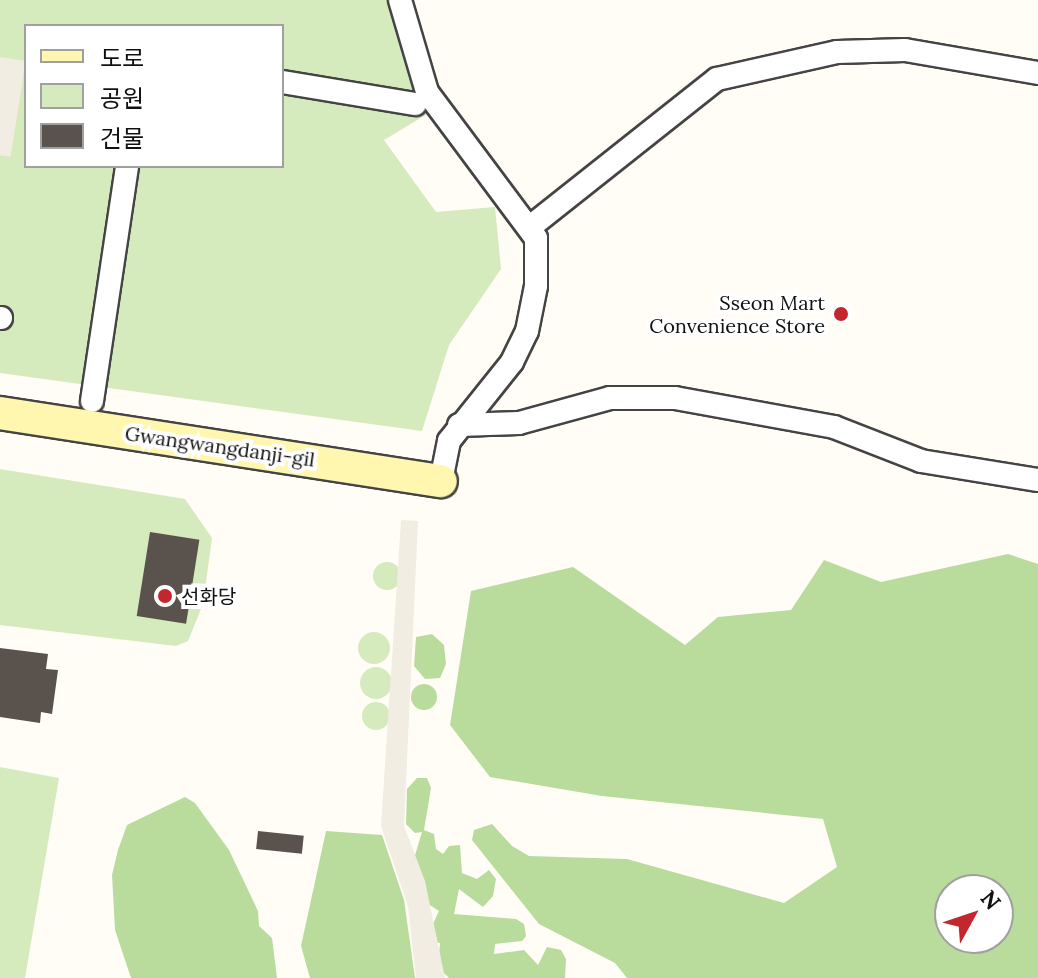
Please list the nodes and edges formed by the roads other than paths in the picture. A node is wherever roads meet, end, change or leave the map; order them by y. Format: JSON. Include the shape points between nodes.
{"nodes":[{"id":1,"x":400,"y":0,"type":"edge"},
{"id":2,"x":1038,"y":73,"type":"edge"},
{"id":3,"x":284,"y":82,"type":"edge"},
{"id":4,"x":415,"y":104,"type":"dead end"},
{"id":5,"x":127,"y":168,"type":"edge"},
{"id":6,"x":530,"y":227,"type":"junction"},
{"id":7,"x":92,"y":401,"type":"dead end"},
{"id":8,"x":0,"y":413,"type":"edge"},
{"id":9,"x":459,"y":425,"type":"junction"},
{"id":10,"x":1038,"y":480,"type":"edge"},
{"id":11,"x":441,"y":481,"type":"joint"}],
"edges":[{"from":1,"to":6,"type":"street","via":[[427,92]]},
{"from":2,"to":6,"type":"street","via":[[905,50],[837,52],[717,79]]},
{"from":3,"to":4,"type":"street"},
{"from":5,"to":7,"type":"street"},
{"from":6,"to":9,"type":"street","via":[[537,264],[527,331],[512,362]]},
{"from":8,"to":11,"type":"street","name":"Gwangwangdanji-gil"},
{"from":9,"to":10,"type":"street","via":[[519,423],[610,398],[675,398],[834,427],[921,461]]},
{"from":9,"to":11,"type":"street","via":[[449,441]]}]}
